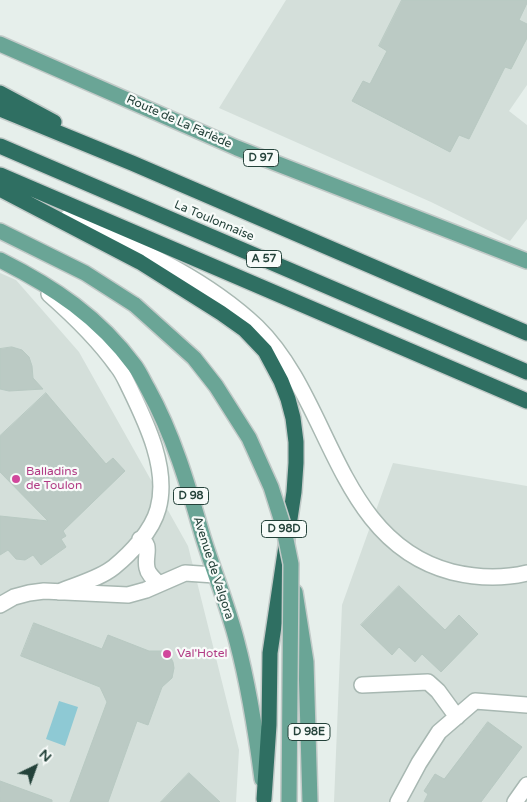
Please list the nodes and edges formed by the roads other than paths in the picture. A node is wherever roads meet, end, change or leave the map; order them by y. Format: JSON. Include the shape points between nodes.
{"nodes":[{"id":1,"x":0,"y":44,"type":"edge"},
{"id":2,"x":0,"y":93,"type":"edge"},
{"id":3,"x":0,"y":109,"type":"edge"},
{"id":4,"x":0,"y":146,"type":"edge"},
{"id":5,"x":132,"y":163,"type":"junction"},
{"id":6,"x":0,"y":175,"type":"edge"},
{"id":7,"x":0,"y":188,"type":"edge"},
{"id":8,"x":0,"y":231,"type":"edge"},
{"id":9,"x":0,"y":260,"type":"edge"},
{"id":10,"x":527,"y":261,"type":"edge"},
{"id":11,"x":27,"y":274,"type":"junction"},
{"id":12,"x":527,"y":333,"type":"edge"},
{"id":13,"x":527,"y":372,"type":"edge"},
{"id":14,"x":527,"y":401,"type":"edge"},
{"id":15,"x":140,"y":539,"type":"junction"},
{"id":16,"x":291,"y":564,"type":"junction"},
{"id":17,"x":527,"y":573,"type":"edge"},
{"id":18,"x":214,"y":576,"type":"junction"},
{"id":19,"x":159,"y":584,"type":"junction"},
{"id":20,"x":59,"y":592,"type":"junction"},
{"id":21,"x":0,"y":605,"type":"edge"},
{"id":22,"x":362,"y":685,"type":"dead end"},
{"id":23,"x":527,"y":705,"type":"edge"},
{"id":24,"x":456,"y":717,"type":"junction"},
{"id":25,"x":527,"y":785,"type":"edge"},
{"id":26,"x":264,"y":801,"type":"edge"},
{"id":27,"x":289,"y":802,"type":"edge"},
{"id":28,"x":310,"y":802,"type":"edge"},
{"id":29,"x":398,"y":802,"type":"edge"},
{"id":30,"x":515,"y":802,"type":"edge"}],
"edges":[{"from":1,"to":10,"type":"main road","name":"Route de La Farlède","number":"D 97","via":[[237,148]]},
{"from":2,"to":5,"type":"highway"},
{"from":3,"to":5,"type":"highway","name":"La Toulonnaise"},
{"from":4,"to":13,"type":"highway","name":"La Toulonnaise","number":"A 57"},
{"from":5,"to":12,"type":"highway","name":"La Toulonnaise"},
{"from":6,"to":14,"type":"highway"},
{"from":7,"to":17,"type":"street","via":[[148,253],[195,280],[257,328],[282,357],[350,487],[398,546],[416,559],[477,577],[511,577]]},
{"from":7,"to":26,"type":"highway","via":[[140,262],[221,312],[265,351],[281,381],[293,418],[296,463],[270,653]]},
{"from":8,"to":16,"type":"main road","number":"D 98D","bridge":true,"via":[[85,273],[135,305],[194,358],[249,438],[271,487]]},
{"from":9,"to":11,"type":"main road","name":"Avenue de Valgora","number":"D 98"},
{"from":11,"to":15,"type":"street","via":[[100,343],[119,368],[135,400],[155,453],[161,484],[158,509]]},
{"from":11,"to":18,"type":"main road","name":"Avenue de Valgora","number":"D 98","via":[[61,294],[95,321],[137,368],[174,448]]},
{"from":15,"to":19,"type":"street","via":[[148,545],[149,573]]},
{"from":15,"to":20,"type":"street","via":[[103,574]]},
{"from":16,"to":27,"type":"main road","number":"D 98D","bridge":true},
{"from":16,"to":28,"type":"main road","number":"D 98E","bridge":true,"via":[[306,662]]},
{"from":18,"to":19,"type":"street","via":[[185,573]]},
{"from":18,"to":26,"type":"main road","name":"Avenue de Valgora","number":"D 98","via":[[237,641],[252,708]]},
{"from":19,"to":20,"type":"street","via":[[128,595]]},
{"from":20,"to":21,"type":"street","via":[[29,593]]},
{"from":22,"to":24,"type":"street","via":[[428,682]]},
{"from":23,"to":24,"type":"street","via":[[475,701]]},
{"from":24,"to":29,"type":"street","via":[[439,732]]},
{"from":25,"to":30,"type":"street"}]}
